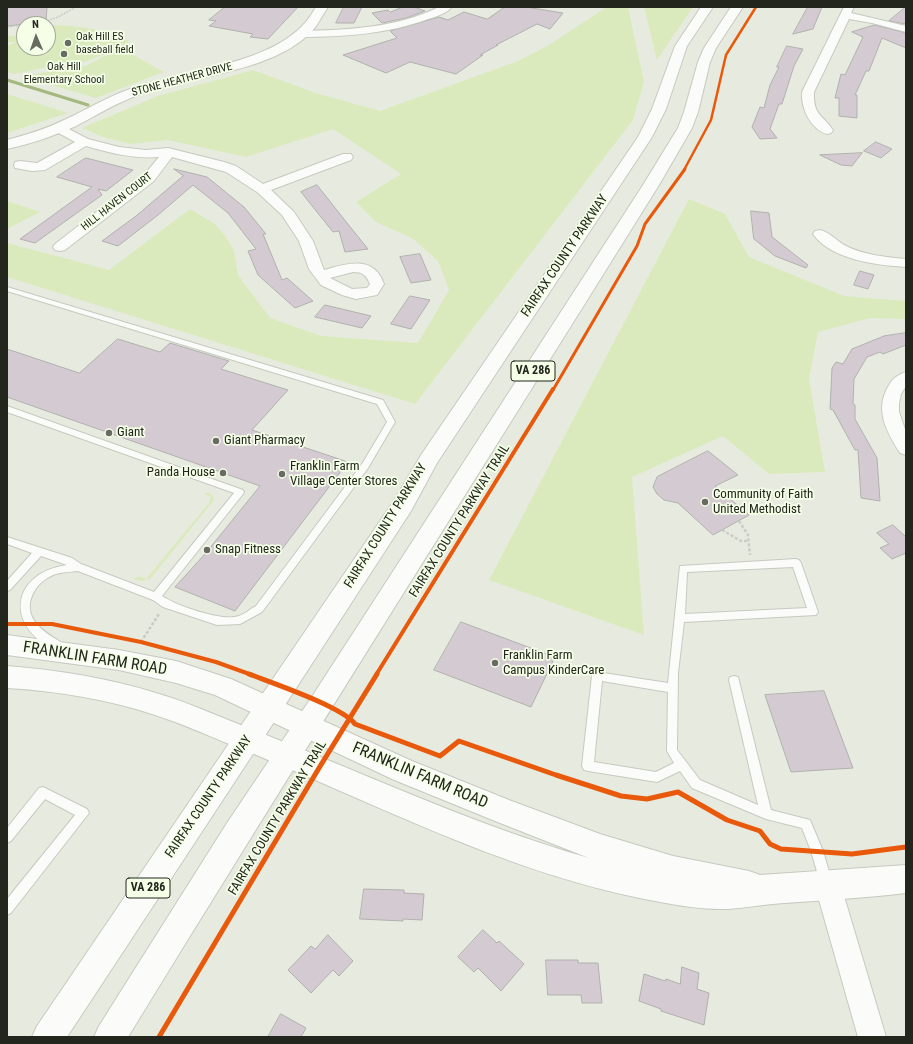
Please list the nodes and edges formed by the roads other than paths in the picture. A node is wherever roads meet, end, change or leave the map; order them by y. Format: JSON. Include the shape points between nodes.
{"nodes":[{"id":1,"x":322,"y":7,"type":"edge"},
{"id":2,"x":447,"y":7,"type":"edge"},
{"id":3,"x":707,"y":7,"type":"edge"},
{"id":4,"x":737,"y":7,"type":"edge"},
{"id":5,"x":847,"y":11,"type":"edge"},
{"id":6,"x":906,"y":29,"type":"edge"},
{"id":7,"x":301,"y":34,"type":"junction"},
{"id":8,"x":59,"y":128,"type":"junction"},
{"id":9,"x":827,"y":130,"type":"dead end"},
{"id":10,"x":84,"y":142,"type":"junction"},
{"id":11,"x":7,"y":145,"type":"edge"},
{"id":12,"x":168,"y":152,"type":"junction"},
{"id":13,"x":347,"y":157,"type":"dead end"},
{"id":14,"x":20,"y":165,"type":"dead end"},
{"id":15,"x":262,"y":189,"type":"junction"},
{"id":16,"x":820,"y":234,"type":"dead end"},
{"id":17,"x":60,"y":247,"type":"dead end"},
{"id":18,"x":906,"y":263,"type":"edge"},
{"id":19,"x":320,"y":276,"type":"dead end"},
{"id":20,"x":8,"y":290,"type":"edge"},
{"id":21,"x":906,"y":377,"type":"edge"},
{"id":22,"x":7,"y":409,"type":"edge"},
{"id":23,"x":906,"y":449,"type":"edge"},
{"id":24,"x":7,"y":540,"type":"edge"},
{"id":25,"x":39,"y":552,"type":"junction"},
{"id":26,"x":78,"y":567,"type":"junction"},
{"id":27,"x":7,"y":587,"type":"edge"},
{"id":28,"x":156,"y":598,"type":"junction"},
{"id":29,"x":680,"y":618,"type":"junction"},
{"id":30,"x":7,"y":645,"type":"edge"},
{"id":31,"x":68,"y":652,"type":"junction"},
{"id":32,"x":7,"y":677,"type":"edge"},
{"id":33,"x":734,"y":680,"type":"dead end"},
{"id":34,"x":672,"y":688,"type":"junction"},
{"id":35,"x":269,"y":708,"type":"junction"},
{"id":36,"x":308,"y":726,"type":"junction"},
{"id":37,"x":248,"y":739,"type":"junction"},
{"id":38,"x":287,"y":756,"type":"junction"},
{"id":39,"x":682,"y":765,"type":"junction"},
{"id":40,"x":766,"y":814,"type":"junction"},
{"id":41,"x":7,"y":837,"type":"edge"},
{"id":42,"x":906,"y":879,"type":"edge"},
{"id":43,"x":828,"y":886,"type":"junction"},
{"id":44,"x":766,"y":889,"type":"junction"},
{"id":45,"x":7,"y":909,"type":"edge"},
{"id":46,"x":48,"y":1037,"type":"edge"},
{"id":47,"x":110,"y":1037,"type":"edge"},
{"id":48,"x":872,"y":1037,"type":"edge"}],
"edges":[{"from":1,"to":7,"type":"main road","name":"STONE HEATHER DRIVE","via":[[314,21]]},
{"from":2,"to":7,"type":"street","via":[[429,16],[390,27],[355,32]]},
{"from":3,"to":35,"type":"main road","name":"FAIRFAX COUNTY PARKWAY","number":"VA 286","via":[[683,42],[659,110],[645,137],[440,441],[403,505]]},
{"from":4,"to":36,"type":"main road","number":"VA 286","via":[[710,48],[691,112],[676,144]]},
{"from":5,"to":6,"type":"street"},
{"from":5,"to":9,"type":"street","via":[[808,92],[809,109]]},
{"from":7,"to":8,"type":"main road","name":"STONE HEATHER DRIVE","via":[[281,48],[253,60],[136,91]]},
{"from":8,"to":10,"type":"street"},
{"from":8,"to":11,"type":"main road","name":"STONE HEATHER DRIVE"},
{"from":10,"to":12,"type":"street","via":[[133,153]]},
{"from":10,"to":14,"type":"street","via":[[40,166]]},
{"from":12,"to":15,"type":"street","via":[[231,169]]},
{"from":12,"to":17,"type":"street","name":"HILL HAVEN COURT","via":[[149,178]]},
{"from":13,"to":15,"type":"street"},
{"from":15,"to":19,"type":"street","via":[[293,219],[306,241]]},
{"from":16,"to":18,"type":"street","via":[[837,248],[849,253],[876,260]]},
{"from":20,"to":28,"type":"lane","via":[[380,402],[391,422],[365,466],[259,609],[240,620],[217,622]]},
{"from":21,"to":23,"type":"street","via":[[895,388],[890,402],[890,413],[893,425]]},
{"from":22,"to":28,"type":"lane","via":[[240,492]]},
{"from":24,"to":25,"type":"lane"},
{"from":25,"to":26,"type":"lane","via":[[69,561]]},
{"from":25,"to":27,"type":"lane"},
{"from":26,"to":28,"type":"lane"},
{"from":26,"to":31,"type":"lane","via":[[57,570],[36,581],[26,593],[24,605],[28,619],[39,633]]},
{"from":29,"to":29,"type":"lane","via":[[683,569],[796,563],[813,612]]},
{"from":29,"to":34,"type":"lane"},
{"from":30,"to":31,"type":"main road","name":"FRANKLIN FARM ROAD"},
{"from":31,"to":35,"type":"main road","name":"FRANKLIN FARM ROAD","via":[[176,672],[222,687]]},
{"from":32,"to":37,"type":"main road","name":"FRANKLIN FARM ROAD","via":[[72,685],[136,698]]},
{"from":33,"to":40,"type":"lane"},
{"from":34,"to":39,"type":"lane","via":[[672,751]]},
{"from":34,"to":39,"type":"lane","via":[[597,676],[588,766],[657,777]]},
{"from":35,"to":36,"type":"main road","name":"FRANKLIN FARM ROAD"},
{"from":35,"to":37,"type":"main road","name":"FAIRFAX COUNTY PARKWAY","number":"VA 286"},
{"from":36,"to":38,"type":"main road","number":"VA 286"},
{"from":36,"to":44,"type":"main road","name":"FRANKLIN FARM ROAD","via":[[402,770],[600,848],[673,870]]},
{"from":37,"to":38,"type":"main road","name":"FRANKLIN FARM ROAD"},
{"from":37,"to":46,"type":"main road","name":"FAIRFAX COUNTY PARKWAY","number":"VA 286"},
{"from":38,"to":44,"type":"main road","name":"FRANKLIN FARM ROAD","via":[[474,834],[559,864],[656,887],[692,892],[730,894]]},
{"from":38,"to":47,"type":"main road","number":"VA 286"},
{"from":39,"to":40,"type":"lane","via":[[696,784]]},
{"from":40,"to":43,"type":"lane","via":[[806,824]]},
{"from":41,"to":45,"type":"lane","via":[[43,792],[83,813]]},
{"from":42,"to":43,"type":"main road","name":"FRANKLIN FARM ROAD"},
{"from":43,"to":44,"type":"main road","name":"FRANKLIN FARM ROAD"},
{"from":43,"to":48,"type":"street"}]}
